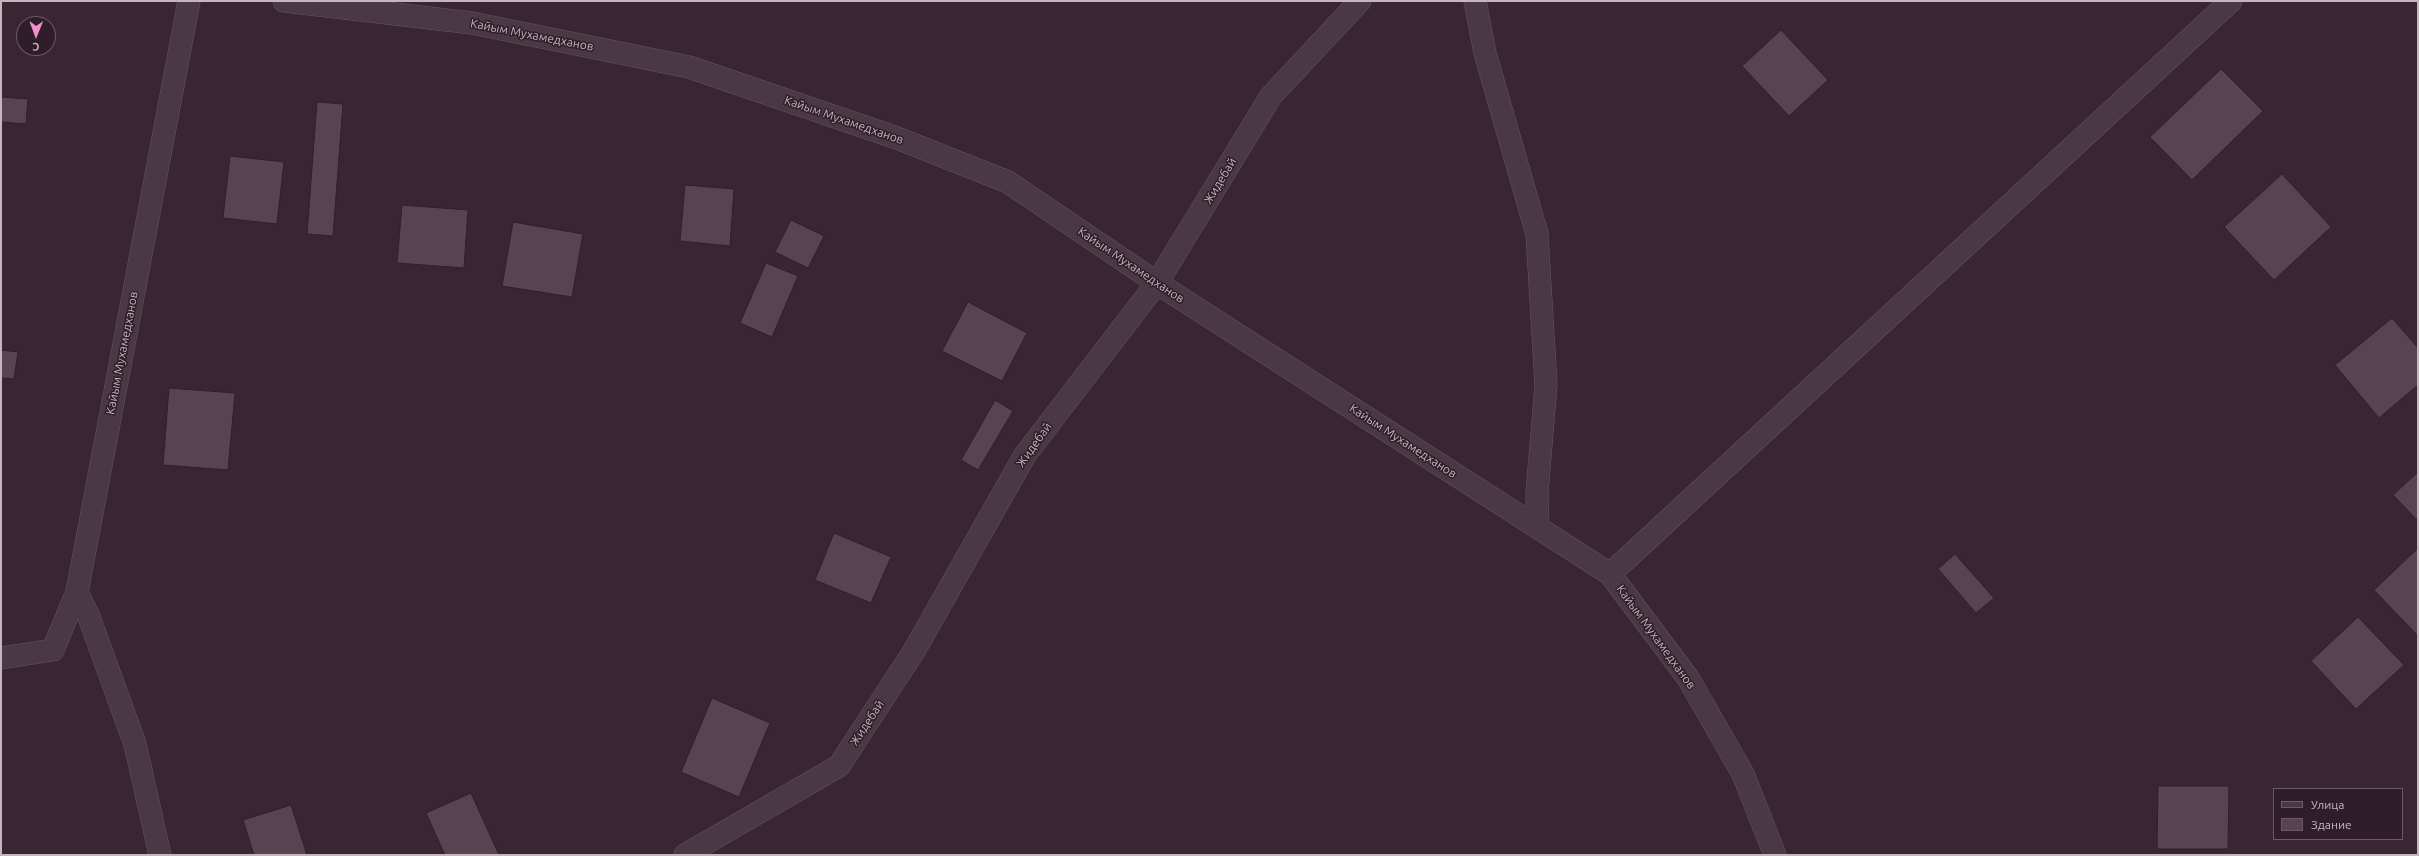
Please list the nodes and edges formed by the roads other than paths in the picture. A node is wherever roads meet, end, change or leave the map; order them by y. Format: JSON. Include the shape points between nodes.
{"nodes":[{"id":1,"x":189,"y":1,"type":"edge"},
{"id":2,"x":284,"y":1,"type":"edge"},
{"id":3,"x":1360,"y":1,"type":"edge"},
{"id":4,"x":1475,"y":1,"type":"edge"},
{"id":5,"x":2231,"y":1,"type":"edge"},
{"id":6,"x":1157,"y":283,"type":"junction"},
{"id":7,"x":1538,"y":528,"type":"junction"},
{"id":8,"x":1610,"y":574,"type":"junction"},
{"id":9,"x":77,"y":592,"type":"junction"},
{"id":10,"x":1,"y":658,"type":"edge"},
{"id":11,"x":160,"y":855,"type":"edge"},
{"id":12,"x":685,"y":855,"type":"edge"},
{"id":13,"x":1775,"y":855,"type":"edge"}],
"edges":[{"from":1,"to":9,"type":"street","name":"Кайым Мухамедханов"},
{"from":2,"to":6,"type":"street","name":"Кайым Мухамедханов","via":[[472,23],[689,67],[898,138],[1008,182]]},
{"from":3,"to":6,"type":"street","name":"Жидебай","via":[[1272,96]]},
{"from":4,"to":7,"type":"street","via":[[1485,53],[1537,234],[1546,385],[1537,493]]},
{"from":5,"to":8,"type":"street"},
{"from":6,"to":7,"type":"street","name":"Кайым Мухамедханов"},
{"from":6,"to":12,"type":"street","name":"Жидебай","via":[[1025,455],[914,651],[839,766]]},
{"from":7,"to":8,"type":"street","name":"Кайым Мухамедханов"},
{"from":8,"to":13,"type":"street","name":"Кайым Мухамедханов","via":[[1688,678],[1743,774]]},
{"from":9,"to":10,"type":"street","name":"Кайым Мухамедханов","via":[[52,650]]},
{"from":9,"to":11,"type":"street","via":[[89,617],[135,744]]}]}
